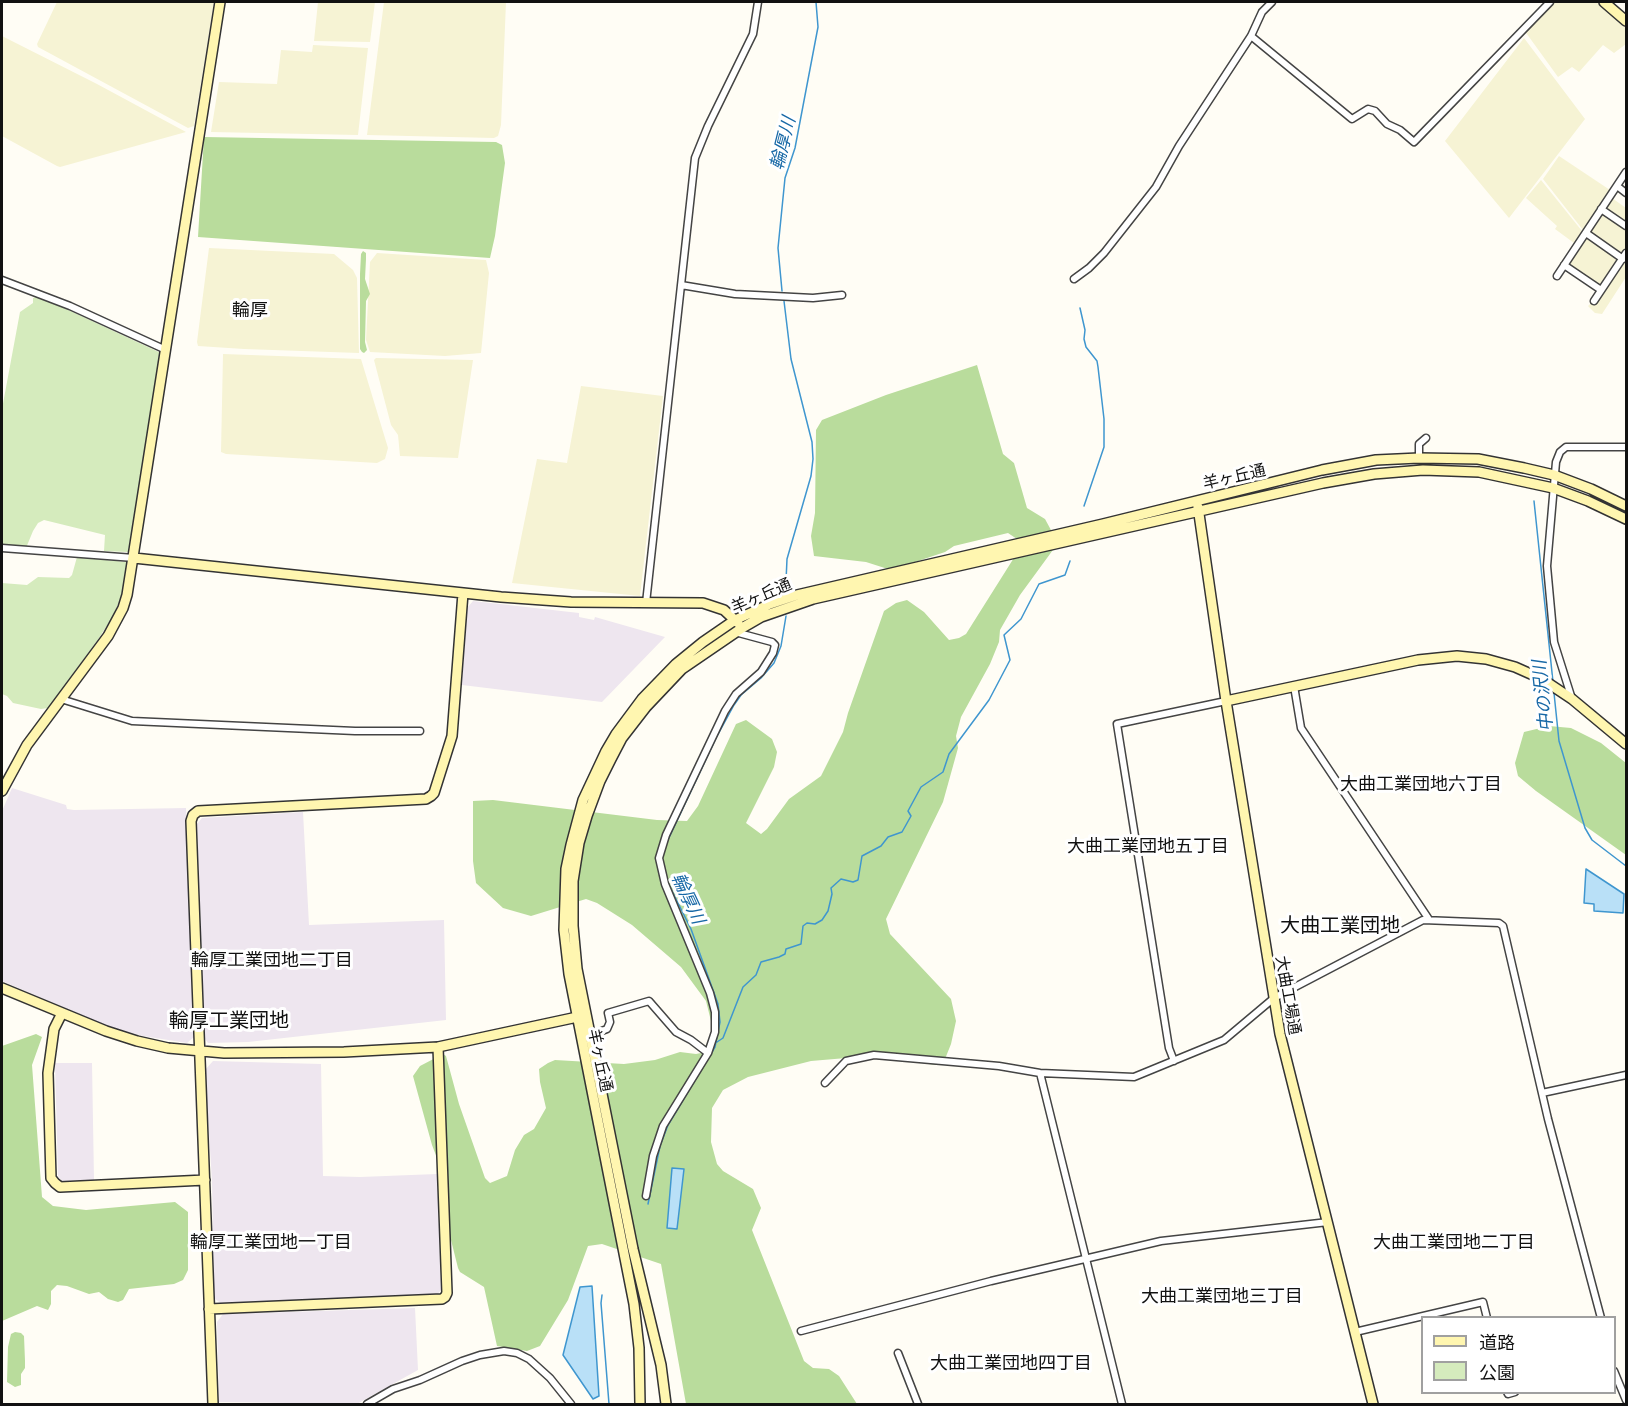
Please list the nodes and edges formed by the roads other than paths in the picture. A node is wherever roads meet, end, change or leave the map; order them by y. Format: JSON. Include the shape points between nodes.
{"nodes":[{"id":1,"x":220,"y":2,"type":"edge"},
{"id":2,"x":758,"y":2,"type":"edge"},
{"id":3,"x":1272,"y":2,"type":"edge"},
{"id":4,"x":1550,"y":2,"type":"edge"},
{"id":5,"x":1604,"y":2,"type":"edge"},
{"id":6,"x":1626,"y":21,"type":"edge"},
{"id":7,"x":1251,"y":36,"type":"junction"},
{"id":8,"x":1626,"y":172,"type":"edge"},
{"id":9,"x":1617,"y":186,"type":"junction"},
{"id":10,"x":1626,"y":193,"type":"edge"},
{"id":11,"x":1601,"y":209,"type":"junction"},
{"id":12,"x":1626,"y":226,"type":"edge"},
{"id":13,"x":1586,"y":233,"type":"junction"},
{"id":14,"x":1624,"y":256,"type":"edge"},
{"id":15,"x":1564,"y":265,"type":"junction"},
{"id":16,"x":1557,"y":276,"type":"dead end"},
{"id":17,"x":1074,"y":279,"type":"dead end"},
{"id":18,"x":2,"y":280,"type":"edge"},
{"id":19,"x":681,"y":285,"type":"junction"},
{"id":20,"x":1601,"y":290,"type":"junction"},
{"id":21,"x":842,"y":295,"type":"dead end"},
{"id":22,"x":1594,"y":301,"type":"dead end"},
{"id":23,"x":166,"y":350,"type":"junction"},
{"id":24,"x":1426,"y":438,"type":"dead end"},
{"id":25,"x":1626,"y":447,"type":"edge"},
{"id":26,"x":1419,"y":458,"type":"junction"},
{"id":27,"x":1554,"y":475,"type":"junction"},
{"id":28,"x":1553,"y":488,"type":"junction"},
{"id":29,"x":1197,"y":501,"type":"junction"},
{"id":30,"x":1626,"y":506,"type":"edge"},
{"id":31,"x":1199,"y":512,"type":"junction"},
{"id":32,"x":1626,"y":519,"type":"edge"},
{"id":33,"x":2,"y":548,"type":"edge"},
{"id":34,"x":134,"y":558,"type":"junction"},
{"id":35,"x":463,"y":593,"type":"junction"},
{"id":36,"x":646,"y":603,"type":"junction"},
{"id":37,"x":737,"y":627,"type":"junction"},
{"id":38,"x":1294,"y":686,"type":"junction"},
{"id":39,"x":61,"y":699,"type":"junction"},
{"id":40,"x":1572,"y":699,"type":"junction"},
{"id":41,"x":1226,"y":701,"type":"junction"},
{"id":42,"x":420,"y":731,"type":"dead end"},
{"id":43,"x":1626,"y":744,"type":"edge"},
{"id":44,"x":2,"y":791,"type":"edge"},
{"id":45,"x":1428,"y":918,"type":"junction"},
{"id":46,"x":2,"y":988,"type":"edge"},
{"id":47,"x":1274,"y":998,"type":"junction"},
{"id":48,"x":62,"y":1013,"type":"junction"},
{"id":49,"x":582,"y":1016,"type":"junction"},
{"id":50,"x":591,"y":1035,"type":"junction"},
{"id":51,"x":438,"y":1047,"type":"junction"},
{"id":52,"x":199,"y":1052,"type":"junction"},
{"id":53,"x":708,"y":1053,"type":"junction"},
{"id":54,"x":1174,"y":1061,"type":"junction"},
{"id":55,"x":1040,"y":1073,"type":"junction"},
{"id":56,"x":1626,"y":1075,"type":"edge"},
{"id":57,"x":825,"y":1083,"type":"dead end"},
{"id":58,"x":1542,"y":1093,"type":"junction"},
{"id":59,"x":205,"y":1180,"type":"junction"},
{"id":60,"x":646,"y":1196,"type":"dead end"},
{"id":61,"x":1328,"y":1222,"type":"junction"},
{"id":62,"x":1086,"y":1258,"type":"junction"},
{"id":63,"x":209,"y":1309,"type":"junction"},
{"id":64,"x":1423,"y":1316,"type":"edge"},
{"id":65,"x":1487,"y":1316,"type":"edge"},
{"id":66,"x":1601,"y":1316,"type":"edge"},
{"id":67,"x":1421,"y":1317,"type":"edge"},
{"id":68,"x":801,"y":1331,"type":"dead end"},
{"id":69,"x":1355,"y":1332,"type":"junction"},
{"id":70,"x":898,"y":1353,"type":"dead end"},
{"id":71,"x":1616,"y":1376,"type":"edge"},
{"id":72,"x":1626,"y":1400,"type":"edge"},
{"id":73,"x":213,"y":1404,"type":"edge"},
{"id":74,"x":367,"y":1404,"type":"edge"},
{"id":75,"x":571,"y":1404,"type":"edge"},
{"id":76,"x":640,"y":1404,"type":"edge"},
{"id":77,"x":666,"y":1404,"type":"edge"},
{"id":78,"x":918,"y":1404,"type":"edge"},
{"id":79,"x":1122,"y":1404,"type":"edge"},
{"id":80,"x":1373,"y":1404,"type":"edge"}],
"edges":[{"from":1,"to":23,"type":"street"},
{"from":2,"to":19,"type":"street","via":[[753,34],[695,158]]},
{"from":3,"to":7,"type":"street","via":[[1262,12]]},
{"from":4,"to":7,"type":"street","via":[[1414,142],[1375,111],[1368,109],[1352,119]]},
{"from":5,"to":6,"type":"street"},
{"from":7,"to":17,"type":"street","via":[[1156,187],[1104,253]]},
{"from":8,"to":9,"type":"street"},
{"from":9,"to":10,"type":"street"},
{"from":9,"to":11,"type":"street"},
{"from":11,"to":12,"type":"street"},
{"from":11,"to":13,"type":"street"},
{"from":13,"to":14,"type":"street"},
{"from":13,"to":15,"type":"street"},
{"from":14,"to":20,"type":"street"},
{"from":15,"to":16,"type":"street"},
{"from":15,"to":20,"type":"street"},
{"from":18,"to":23,"type":"street"},
{"from":19,"to":21,"type":"street","via":[[735,294],[813,298]]},
{"from":19,"to":36,"type":"street"},
{"from":20,"to":22,"type":"street"},
{"from":23,"to":34,"type":"street"},
{"from":24,"to":26,"type":"street","via":[[1419,444]]},
{"from":25,"to":27,"type":"street","via":[[1566,447],[1560,452]]},
{"from":26,"to":27,"type":"street","name":"羊ヶ丘通","via":[[1478,459]]},
{"from":26,"to":29,"type":"street","name":"羊ヶ丘通","via":[[1376,460],[1322,470]]},
{"from":27,"to":28,"type":"street"},
{"from":27,"to":30,"type":"street","name":"羊ヶ丘通"},
{"from":28,"to":31,"type":"street","name":"羊ヶ丘通","via":[[1479,471],[1400,471],[1323,483]]},
{"from":28,"to":32,"type":"street","name":"羊ヶ丘通"},
{"from":28,"to":40,"type":"street","via":[[1547,566],[1554,642]]},
{"from":29,"to":31,"type":"street","name":"大曲工場通"},
{"from":29,"to":37,"type":"street","name":"羊ヶ丘通","via":[[797,595],[770,604]]},
{"from":31,"to":37,"type":"street","name":"羊ヶ丘通","via":[[813,599]]},
{"from":31,"to":41,"type":"street","name":"大曲工場通"},
{"from":33,"to":34,"type":"street"},
{"from":34,"to":35,"type":"street"},
{"from":34,"to":39,"type":"street","via":[[123,608],[108,636]]},
{"from":35,"to":36,"type":"street","via":[[571,602]]},
{"from":35,"to":52,"type":"street","via":[[453,728],[431,796],[198,811],[193,815]]},
{"from":36,"to":37,"type":"street","via":[[712,605],[724,610]]},
{"from":37,"to":49,"type":"street","name":"羊ヶ丘通","via":[[703,642],[642,699],[606,751],[583,800],[566,869],[564,930],[569,974]]},
{"from":37,"to":53,"type":"street","via":[[772,642],[773,652],[761,672],[736,694],[725,711],[666,835],[659,858],[665,884],[715,1012],[715,1032]]},
{"from":38,"to":40,"type":"street","via":[[1418,660],[1458,656],[1486,659],[1530,673]]},
{"from":38,"to":41,"type":"street"},
{"from":38,"to":45,"type":"street","via":[[1301,728]]},
{"from":39,"to":42,"type":"street","via":[[132,721]]},
{"from":39,"to":44,"type":"street","via":[[27,746]]},
{"from":40,"to":43,"type":"street"},
{"from":41,"to":47,"type":"street","name":"大曲工場通"},
{"from":41,"to":54,"type":"street","via":[[1118,724]]},
{"from":45,"to":47,"type":"street"},
{"from":45,"to":58,"type":"street","via":[[1503,926]]},
{"from":46,"to":48,"type":"street"},
{"from":47,"to":54,"type":"street","via":[[1224,1040]]},
{"from":47,"to":61,"type":"street","name":"大曲工場通"},
{"from":48,"to":52,"type":"street","via":[[137,1041]]},
{"from":48,"to":59,"type":"street","via":[[54,1029],[48,1073],[51,1178],[55,1183],[60,1186]]},
{"from":49,"to":50,"type":"street","name":"羊ヶ丘通"},
{"from":49,"to":51,"type":"street"},
{"from":49,"to":76,"type":"street","name":"羊ヶ丘通","via":[[634,1304]]},
{"from":50,"to":53,"type":"street","via":[[608,1027],[608,1013],[649,1001],[676,1032]]},
{"from":50,"to":77,"type":"street","name":"羊ヶ丘通"},
{"from":51,"to":52,"type":"street","via":[[322,1053]]},
{"from":51,"to":63,"type":"street","via":[[445,1297]]},
{"from":52,"to":59,"type":"street"},
{"from":53,"to":60,"type":"street","via":[[663,1126]]},
{"from":54,"to":55,"type":"street","via":[[1134,1077]]},
{"from":55,"to":57,"type":"street","via":[[874,1054],[846,1060]]},
{"from":55,"to":62,"type":"street"},
{"from":56,"to":58,"type":"street"},
{"from":58,"to":66,"type":"street"},
{"from":59,"to":63,"type":"street"},
{"from":61,"to":62,"type":"street","via":[[1161,1240]]},
{"from":61,"to":69,"type":"street","name":"大曲工場通"},
{"from":62,"to":68,"type":"street"},
{"from":62,"to":79,"type":"street"},
{"from":63,"to":73,"type":"street"},
{"from":64,"to":65,"type":"street","via":[[1483,1302]]},
{"from":67,"to":69,"type":"street"},
{"from":69,"to":80,"type":"street","name":"大曲工場通"},
{"from":70,"to":78,"type":"street"},
{"from":71,"to":72,"type":"street"},
{"from":74,"to":75,"type":"street","via":[[462,1361],[504,1351],[529,1359]]}]}
